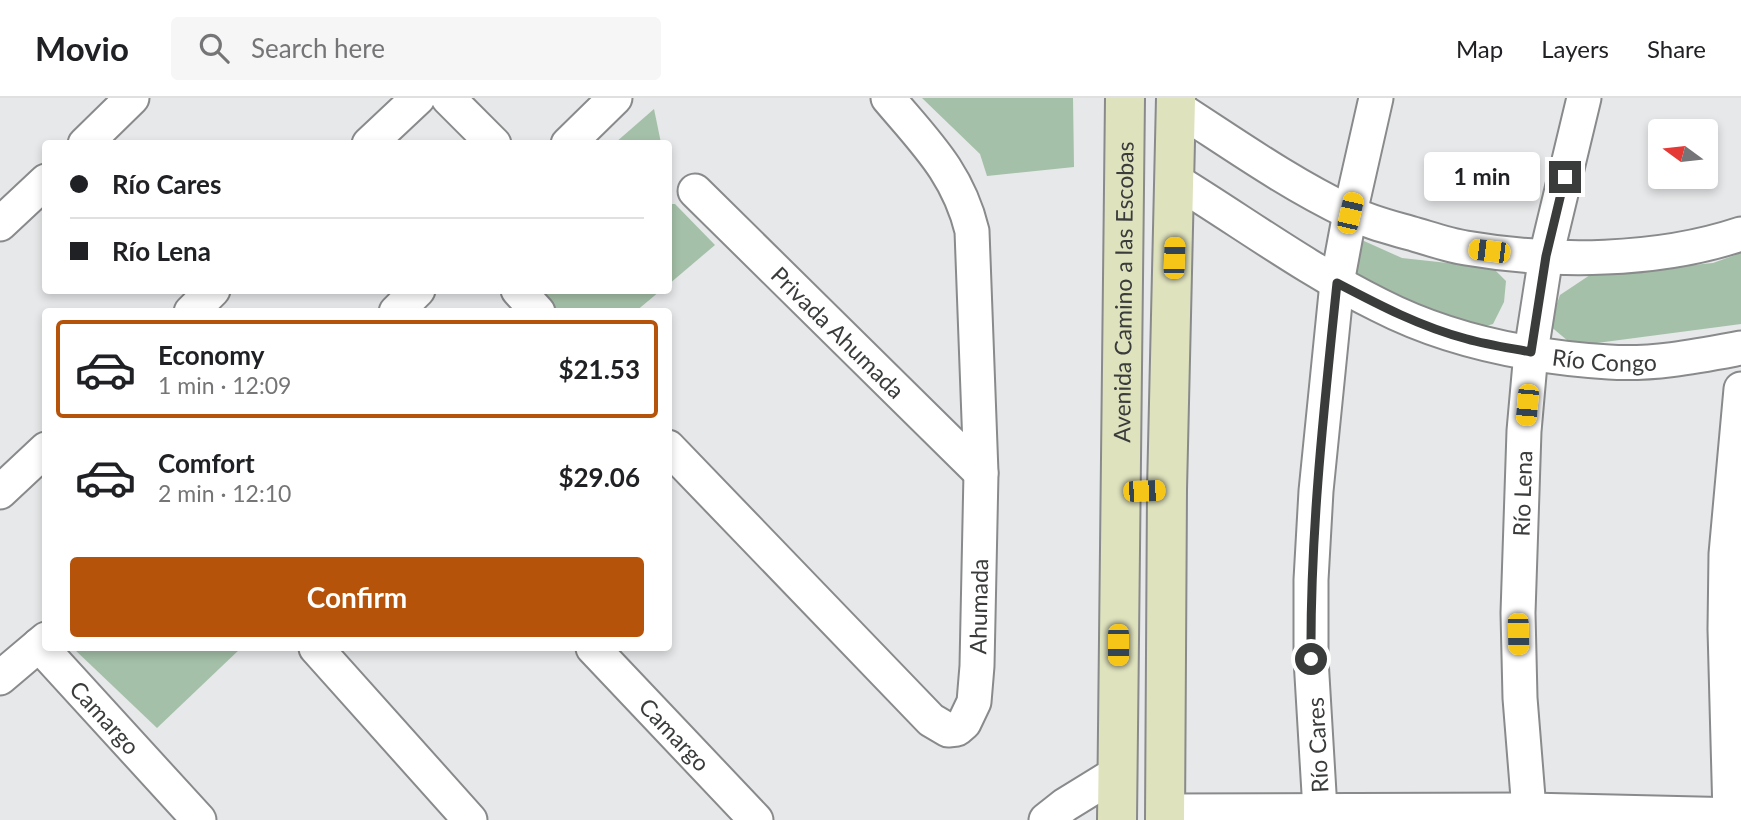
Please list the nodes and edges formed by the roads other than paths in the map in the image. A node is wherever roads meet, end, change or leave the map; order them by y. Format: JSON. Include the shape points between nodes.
{"nodes":[{"id":1,"x":132,"y":98,"type":"edge"},
{"id":2,"x":418,"y":98,"type":"edge"},
{"id":3,"x":448,"y":98,"type":"edge"},
{"id":4,"x":615,"y":98,"type":"edge"},
{"id":5,"x":888,"y":98,"type":"edge"},
{"id":6,"x":1125,"y":98,"type":"edge"},
{"id":7,"x":1376,"y":98,"type":"edge"},
{"id":8,"x":1584,"y":98,"type":"edge"},
{"id":9,"x":1176,"y":102,"type":"edge"},
{"id":10,"x":89,"y":140,"type":"edge"},
{"id":11,"x":373,"y":140,"type":"edge"},
{"id":12,"x":490,"y":140,"type":"edge"},
{"id":13,"x":572,"y":140,"type":"edge"},
{"id":14,"x":1176,"y":181,"type":"junction"},
{"id":15,"x":42,"y":185,"type":"edge"},
{"id":16,"x":695,"y":191,"type":"dead end"},
{"id":17,"x":1350,"y":213,"type":"junction"},
{"id":18,"x":0,"y":224,"type":"edge"},
{"id":19,"x":1741,"y":234,"type":"edge"},
{"id":20,"x":1546,"y":256,"type":"junction"},
{"id":21,"x":1337,"y":283,"type":"junction"},
{"id":22,"x":210,"y":294,"type":"edge"},
{"id":23,"x":414,"y":294,"type":"edge"},
{"id":24,"x":522,"y":294,"type":"edge"},
{"id":25,"x":195,"y":308,"type":"edge"},
{"id":26,"x":400,"y":308,"type":"edge"},
{"id":27,"x":534,"y":308,"type":"edge"},
{"id":28,"x":1741,"y":348,"type":"edge"},
{"id":29,"x":1531,"y":352,"type":"junction"},
{"id":30,"x":1741,"y":389,"type":"edge"},
{"id":31,"x":672,"y":451,"type":"edge"},
{"id":32,"x":42,"y":453,"type":"edge"},
{"id":33,"x":981,"y":473,"type":"junction"},
{"id":34,"x":1167,"y":490,"type":"junction"},
{"id":35,"x":1120,"y":491,"type":"junction"},
{"id":36,"x":0,"y":492,"type":"edge"},
{"id":37,"x":42,"y":642,"type":"edge"},
{"id":38,"x":50,"y":651,"type":"edge"},
{"id":39,"x":319,"y":651,"type":"edge"},
{"id":40,"x":596,"y":651,"type":"edge"},
{"id":41,"x":0,"y":678,"type":"edge"},
{"id":42,"x":1117,"y":773,"type":"junction"},
{"id":43,"x":1320,"y":810,"type":"junction"},
{"id":44,"x":1529,"y":810,"type":"junction"},
{"id":45,"x":1736,"y":815,"type":"edge"},
{"id":46,"x":1165,"y":816,"type":"edge"},
{"id":47,"x":199,"y":820,"type":"edge"},
{"id":48,"x":470,"y":820,"type":"edge"},
{"id":49,"x":756,"y":820,"type":"edge"},
{"id":50,"x":1046,"y":820,"type":"edge"},
{"id":51,"x":1117,"y":820,"type":"edge"}],
"edges":[{"from":1,"to":10,"type":"street"},
{"from":2,"to":11,"type":"street"},
{"from":3,"to":12,"type":"street"},
{"from":4,"to":13,"type":"street"},
{"from":5,"to":33,"type":"street","name":"Ahumada","via":[[952,178],[966,206],[972,231]]},
{"from":6,"to":35,"type":"street","name":"Avenida Camino a las Escobas"},
{"from":7,"to":17,"type":"street","name":"Río Cares"},
{"from":8,"to":20,"type":"street","name":"Río Lena"},
{"from":9,"to":14,"type":"street"},
{"from":9,"to":17,"type":"street","via":[[1267,165]]},
{"from":14,"to":21,"type":"street","name":"Río Congo"},
{"from":14,"to":34,"type":"street"},
{"from":15,"to":18,"type":"street"},
{"from":16,"to":33,"type":"street","name":"Privada Ahumada"},
{"from":17,"to":20,"type":"street","via":[[1464,248]]},
{"from":17,"to":21,"type":"street","name":"Río Cares"},
{"from":19,"to":20,"type":"street","via":[[1663,252]]},
{"from":20,"to":29,"type":"street","name":"Río Lena"},
{"from":21,"to":29,"type":"street","name":"Río Congo","via":[[1418,322],[1466,339]]},
{"from":21,"to":43,"type":"street","name":"Río Cares","via":[[1315,491],[1311,580]]},
{"from":22,"to":25,"type":"street"},
{"from":23,"to":26,"type":"street"},
{"from":24,"to":27,"type":"street"},
{"from":28,"to":29,"type":"street","name":"Río Congo","via":[[1611,362]]},
{"from":29,"to":44,"type":"street","name":"Río Lena","via":[[1518,613]]},
{"from":30,"to":45,"type":"street","via":[[1726,554],[1725,629]]},
{"from":31,"to":33,"type":"street","name":"Ahumada","via":[[931,720],[948,730],[964,723],[974,702]]},
{"from":32,"to":36,"type":"street"},
{"from":34,"to":35,"type":"street"},
{"from":34,"to":46,"type":"street"},
{"from":35,"to":42,"type":"street","name":"Avenida Camino a las Escobas"},
{"from":37,"to":41,"type":"street"},
{"from":38,"to":47,"type":"street","name":"Camargo"},
{"from":39,"to":48,"type":"street"},
{"from":40,"to":49,"type":"street","name":"Camargo"},
{"from":42,"to":50,"type":"street"},
{"from":42,"to":51,"type":"street","name":"Avenida Camino a las Escobas"},
{"from":43,"to":44,"type":"street"},
{"from":43,"to":46,"type":"street"},
{"from":44,"to":45,"type":"street"}]}
